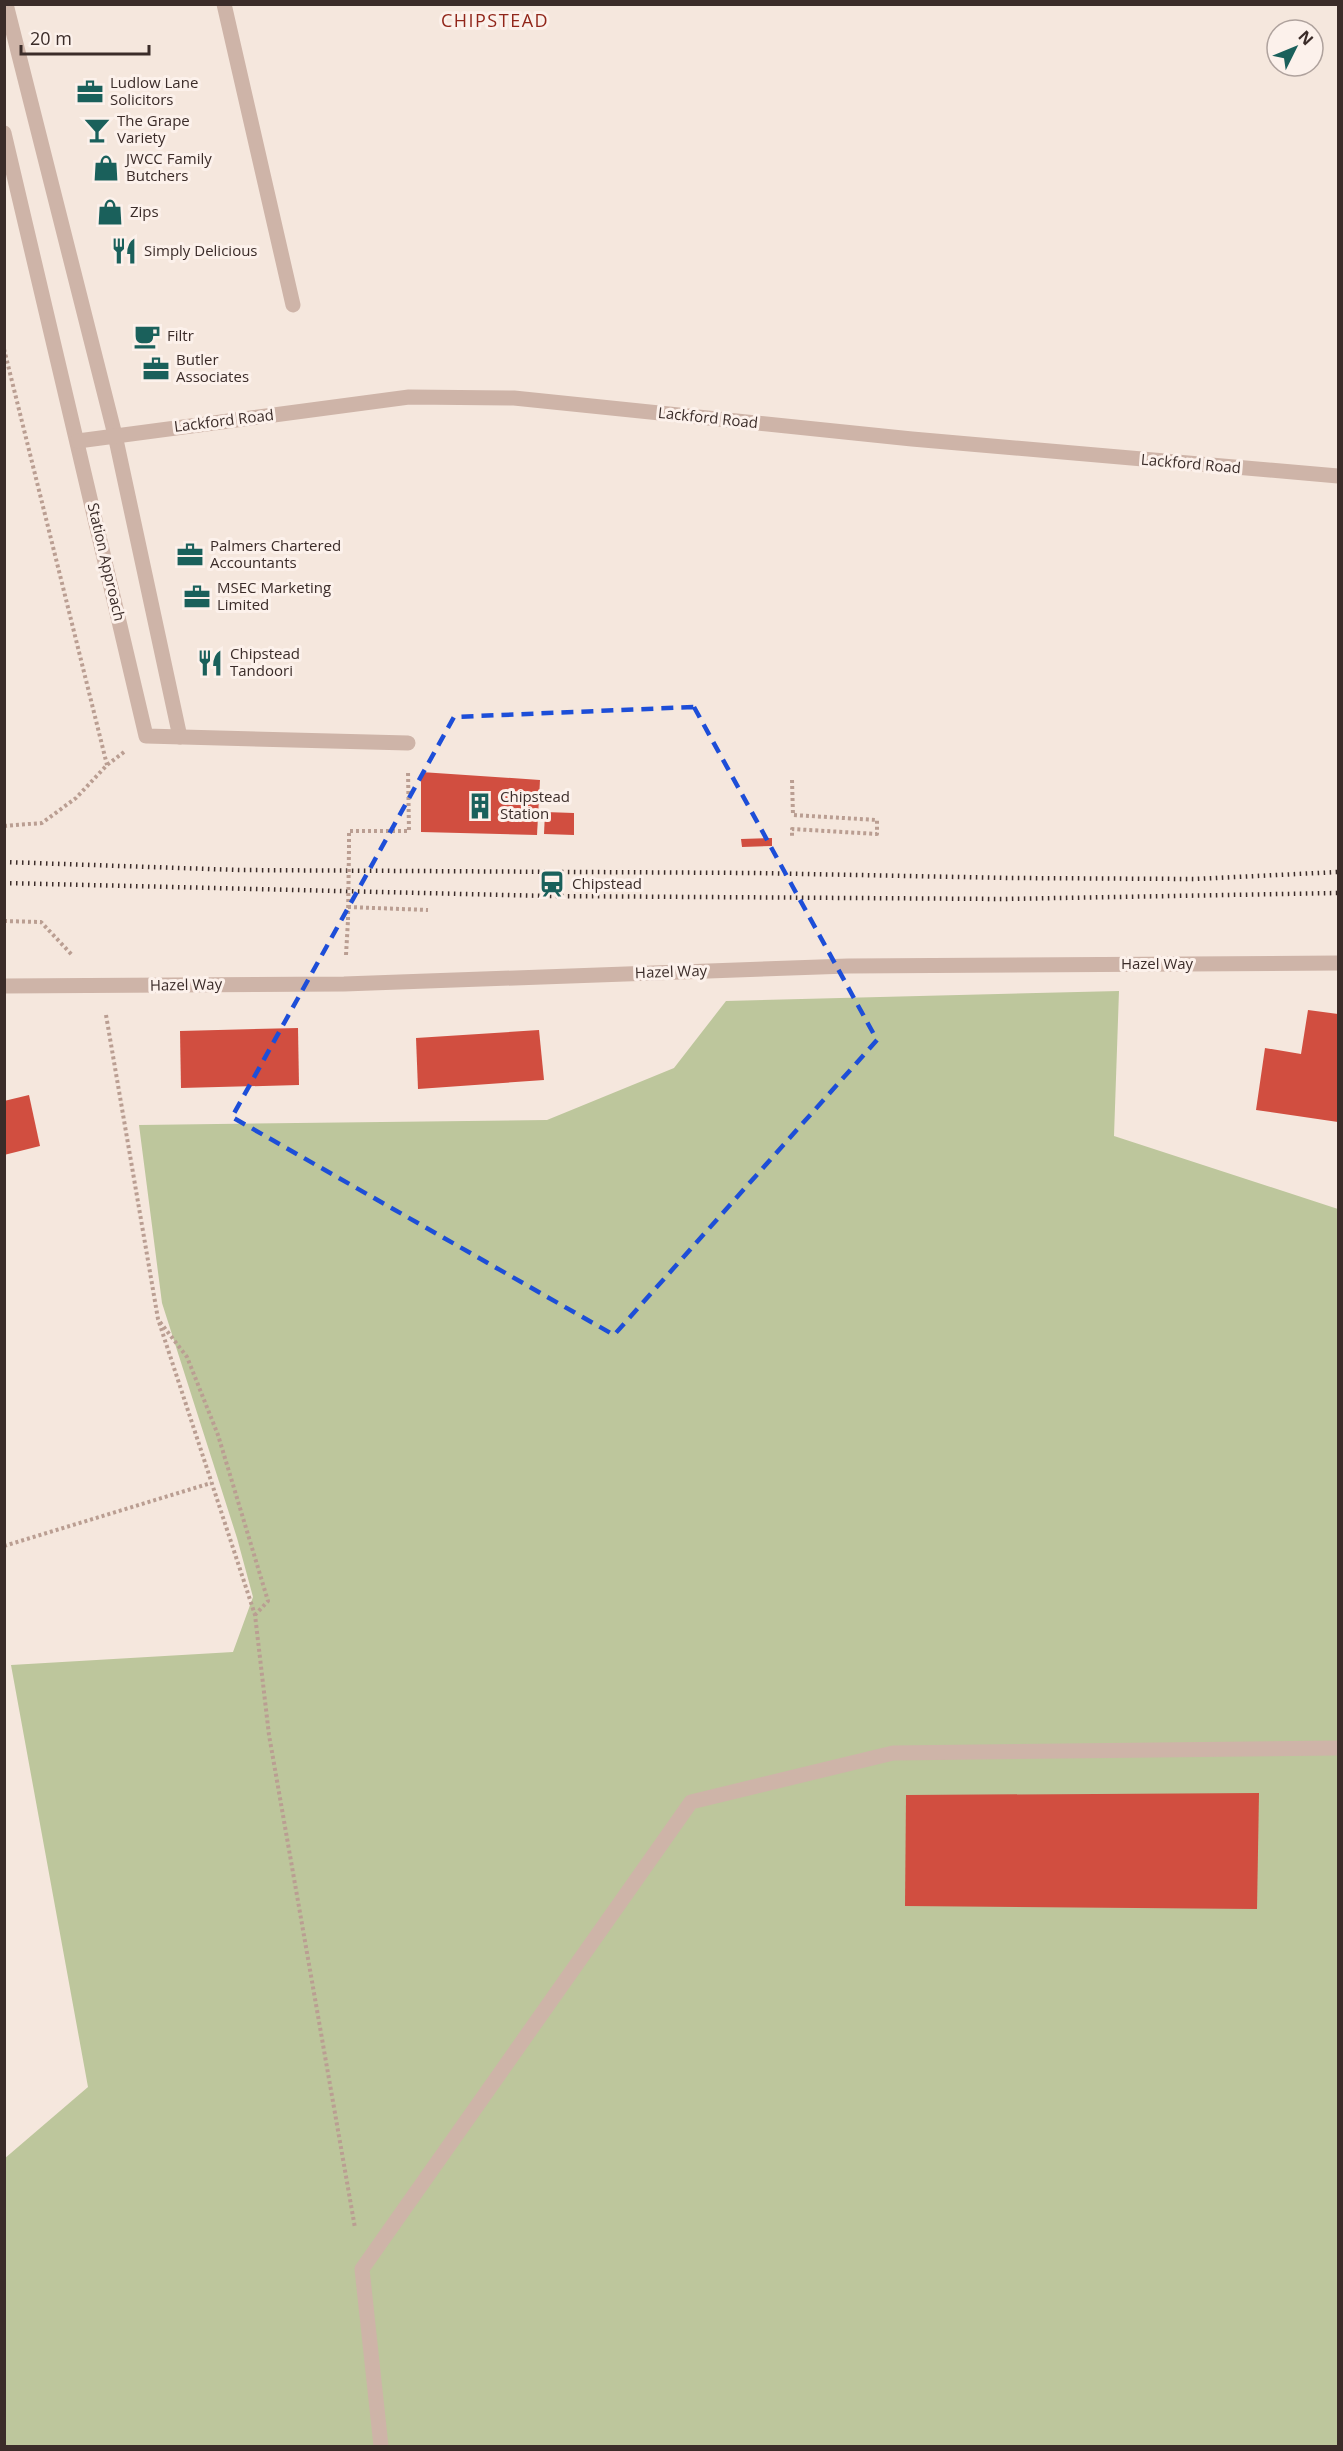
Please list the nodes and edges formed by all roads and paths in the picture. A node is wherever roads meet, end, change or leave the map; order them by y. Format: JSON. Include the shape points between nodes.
{"nodes":[{"id":1,"x":6,"y":4,"type":"edge"},
{"id":2,"x":224,"y":4,"type":"edge"},
{"id":3,"x":4,"y":134,"type":"edge"},
{"id":4,"x":293,"y":305,"type":"dead end"},
{"id":5,"x":4,"y":349,"type":"edge"},
{"id":6,"x":115,"y":435,"type":"junction"},
{"id":7,"x":78,"y":441,"type":"junction"},
{"id":8,"x":1338,"y":476,"type":"edge"},
{"id":9,"x":146,"y":736,"type":"junction"},
{"id":10,"x":180,"y":737,"type":"junction"},
{"id":11,"x":408,"y":743,"type":"joint"},
{"id":12,"x":107,"y":765,"type":"junction"},
{"id":13,"x":792,"y":780,"type":"dead end"},
{"id":14,"x":4,"y":826,"type":"edge"},
{"id":15,"x":792,"y":837,"type":"dead end"},
{"id":16,"x":348,"y":907,"type":"junction"},
{"id":17,"x":428,"y":910,"type":"dead end"},
{"id":18,"x":348,"y":920,"type":"dead end"},
{"id":19,"x":4,"y":921,"type":"edge"},
{"id":20,"x":1338,"y":963,"type":"edge"},
{"id":21,"x":4,"y":986,"type":"edge"},
{"id":22,"x":101,"y":986,"type":"junction"},
{"id":23,"x":158,"y":1318,"type":"junction"},
{"id":24,"x":212,"y":1483,"type":"junction"},
{"id":25,"x":4,"y":1546,"type":"edge"},
{"id":26,"x":255,"y":1615,"type":"junction"},
{"id":27,"x":1338,"y":1748,"type":"edge"},
{"id":28,"x":362,"y":2269,"type":"junction"},
{"id":29,"x":381,"y":2446,"type":"edge"}],
"edges":[{"from":1,"to":6,"type":"street"},
{"from":2,"to":4,"type":"street"},
{"from":3,"to":7,"type":"street","name":"Station Approach"},
{"from":5,"to":12,"type":"path"},
{"from":6,"to":7,"type":"street","name":"Lackford Road"},
{"from":6,"to":8,"type":"street","name":"Lackford Road","via":[[409,398],[514,398],[912,440]]},
{"from":6,"to":10,"type":"street"},
{"from":7,"to":9,"type":"street","name":"Station Approach"},
{"from":9,"to":10,"type":"street"},
{"from":9,"to":12,"type":"path"},
{"from":10,"to":11,"type":"street"},
{"from":11,"to":16,"type":"path","bridge":true,"via":[[409,831],[349,831]]},
{"from":12,"to":14,"type":"path","via":[[76,798],[42,823]]},
{"from":13,"to":15,"type":"path","via":[[793,815],[877,820],[877,834],[792,829]]},
{"from":16,"to":17,"type":"path"},
{"from":16,"to":18,"type":"path","bridge":true},
{"from":19,"to":22,"type":"path","via":[[41,922]]},
{"from":20,"to":22,"type":"street","name":"Hazel Way","via":[[848,966],[344,984]]},
{"from":21,"to":22,"type":"street","name":"Hazel Way"},
{"from":22,"to":23,"type":"path"},
{"from":23,"to":24,"type":"path"},
{"from":23,"to":26,"type":"path","via":[[187,1357],[218,1435],[268,1601]]},
{"from":24,"to":25,"type":"path"},
{"from":24,"to":26,"type":"path"},
{"from":26,"to":28,"type":"path","via":[[268,1735]]},
{"from":27,"to":28,"type":"street","via":[[893,1753],[691,1802]]},
{"from":28,"to":29,"type":"street"}]}
